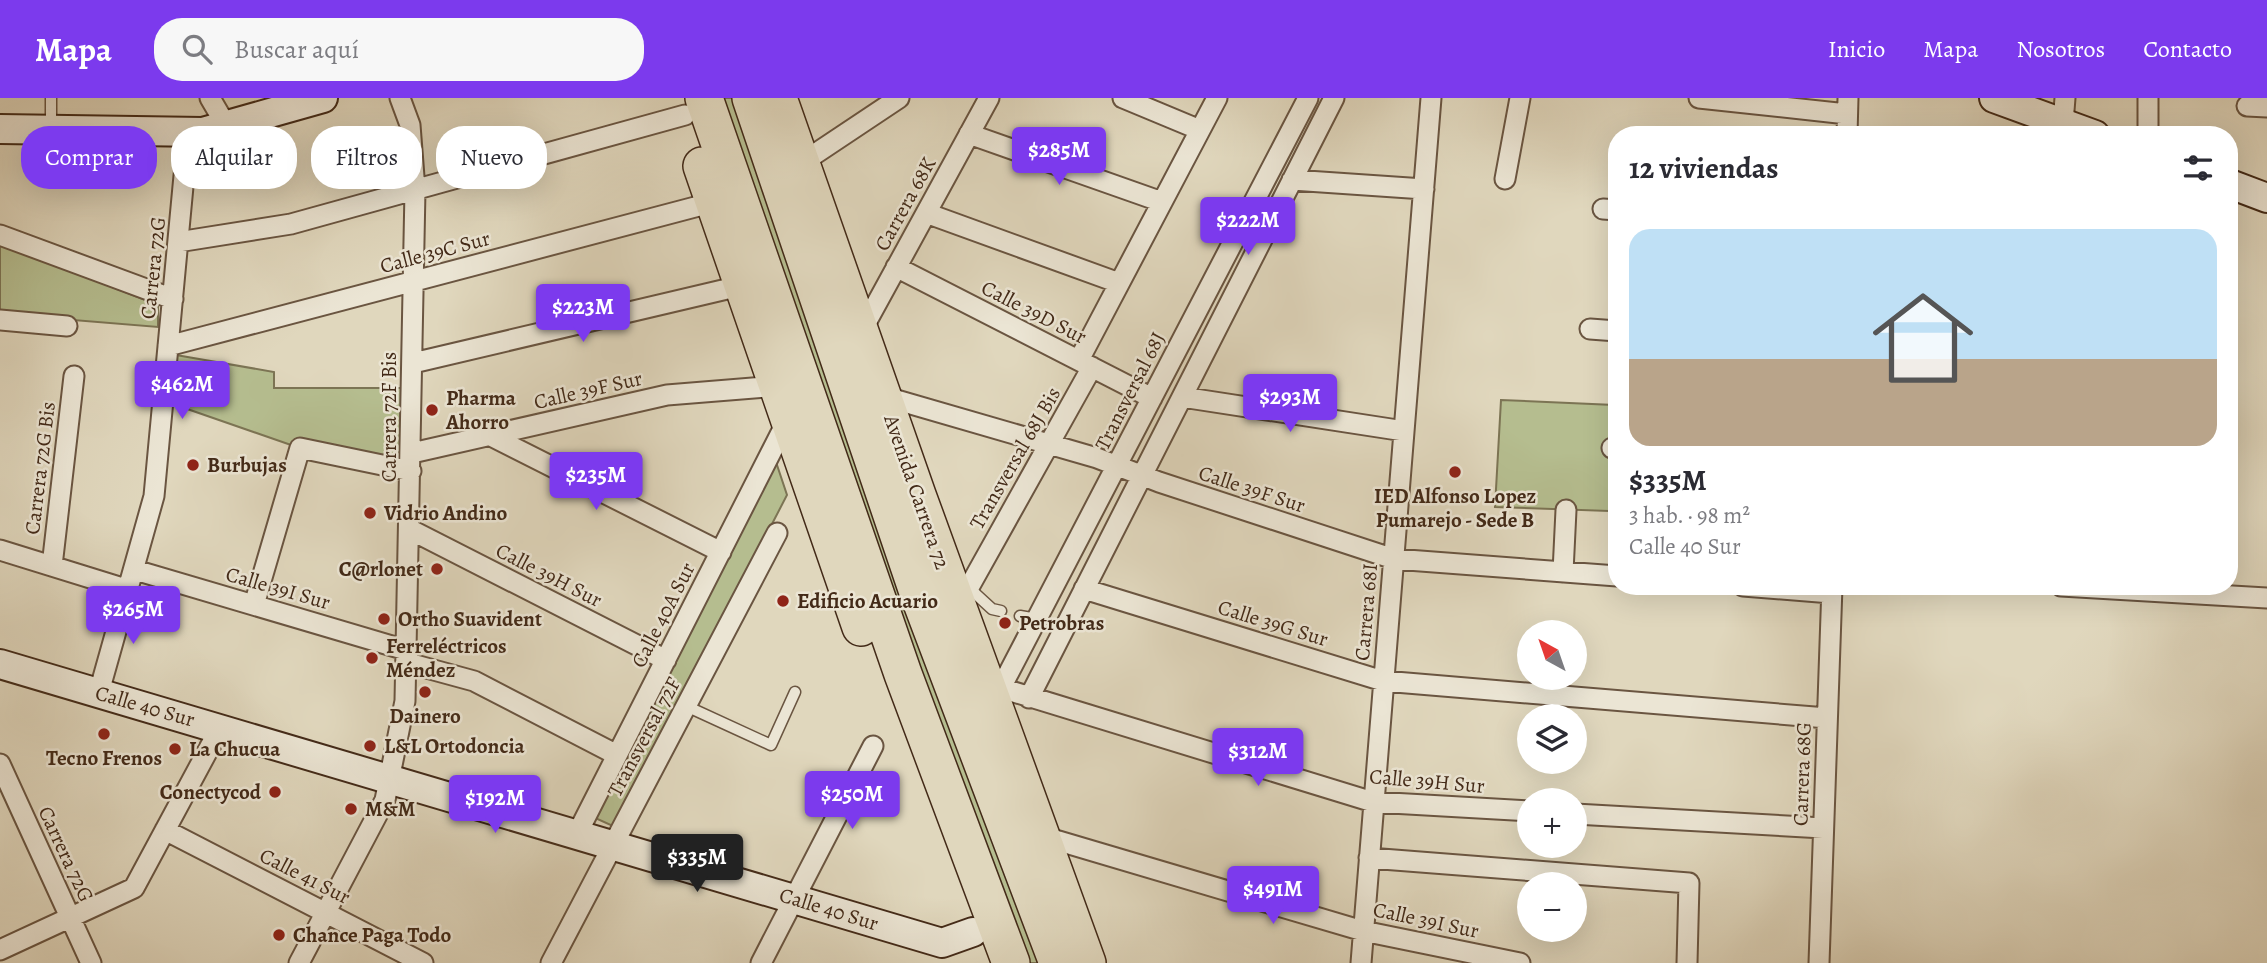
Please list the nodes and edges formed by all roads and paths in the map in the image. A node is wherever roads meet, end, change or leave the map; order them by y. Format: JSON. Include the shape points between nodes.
{"nodes":[{"id":1,"x":51,"y":98,"type":"edge"},
{"id":2,"x":210,"y":98,"type":"edge"},
{"id":3,"x":323,"y":98,"type":"edge"},
{"id":4,"x":400,"y":98,"type":"edge"},
{"id":5,"x":751,"y":98,"type":"edge"},
{"id":6,"x":778,"y":98,"type":"edge"},
{"id":7,"x":899,"y":98,"type":"edge"},
{"id":8,"x":989,"y":98,"type":"edge"},
{"id":9,"x":1124,"y":98,"type":"edge"},
{"id":10,"x":1217,"y":98,"type":"edge"},
{"id":11,"x":1308,"y":98,"type":"edge"},
{"id":12,"x":1334,"y":98,"type":"edge"},
{"id":13,"x":1432,"y":98,"type":"edge"},
{"id":14,"x":1520,"y":98,"type":"edge"},
{"id":15,"x":1699,"y":98,"type":"edge"},
{"id":16,"x":1994,"y":98,"type":"edge"},
{"id":17,"x":2148,"y":98,"type":"edge"},
{"id":18,"x":689,"y":104,"type":"edge"},
{"id":19,"x":1847,"y":106,"type":"edge"},
{"id":20,"x":2064,"y":111,"type":"edge"},
{"id":21,"x":50,"y":126,"type":"edge"},
{"id":22,"x":226,"y":126,"type":"edge"},
{"id":23,"x":230,"y":126,"type":"edge"},
{"id":24,"x":1847,"y":126,"type":"edge"},
{"id":25,"x":2083,"y":126,"type":"edge"},
{"id":26,"x":2148,"y":126,"type":"edge"},
{"id":27,"x":0,"y":129,"type":"edge"},
{"id":28,"x":21,"y":130,"type":"edge"},
{"id":29,"x":1200,"y":130,"type":"junction"},
{"id":30,"x":969,"y":134,"type":"junction"},
{"id":31,"x":803,"y":162,"type":"junction"},
{"id":32,"x":1505,"y":179,"type":"dead end"},
{"id":33,"x":1292,"y":180,"type":"junction"},
{"id":34,"x":2238,"y":187,"type":"edge"},
{"id":35,"x":183,"y":189,"type":"edge"},
{"id":36,"x":1424,"y":189,"type":"junction"},
{"id":37,"x":415,"y":190,"type":"junction"},
{"id":38,"x":2267,"y":198,"type":"edge"},
{"id":39,"x":714,"y":202,"type":"junction"},
{"id":40,"x":1162,"y":202,"type":"junction"},
{"id":41,"x":926,"y":213,"type":"junction"},
{"id":42,"x":0,"y":235,"type":"edge"},
{"id":43,"x":178,"y":242,"type":"junction"},
{"id":44,"x":760,"y":253,"type":"junction"},
{"id":45,"x":896,"y":267,"type":"junction"},
{"id":46,"x":412,"y":281,"type":"junction"},
{"id":47,"x":1119,"y":283,"type":"junction"},
{"id":48,"x":744,"y":285,"type":"junction"},
{"id":49,"x":173,"y":299,"type":"junction"},
{"id":50,"x":0,"y":320,"type":"edge"},
{"id":51,"x":68,"y":326,"type":"dead end"},
{"id":52,"x":1590,"y":329,"type":"dead end"},
{"id":53,"x":1608,"y":330,"type":"edge"},
{"id":54,"x":861,"y":332,"type":"junction"},
{"id":55,"x":169,"y":346,"type":"junction"},
{"id":56,"x":413,"y":363,"type":"junction"},
{"id":57,"x":1085,"y":364,"type":"junction"},
{"id":58,"x":74,"y":376,"type":"dead end"},
{"id":59,"x":883,"y":396,"type":"junction"},
{"id":60,"x":1182,"y":397,"type":"junction"},
{"id":61,"x":1152,"y":398,"type":"junction"},
{"id":62,"x":783,"y":402,"type":"junction"},
{"id":63,"x":1404,"y":431,"type":"junction"},
{"id":64,"x":489,"y":435,"type":"junction"},
{"id":65,"x":898,"y":438,"type":"junction"},
{"id":66,"x":1049,"y":443,"type":"junction"},
{"id":67,"x":412,"y":462,"type":"junction"},
{"id":68,"x":1117,"y":466,"type":"junction"},
{"id":69,"x":1142,"y":476,"type":"junction"},
{"id":70,"x":890,"y":506,"type":"junction"},
{"id":71,"x":1566,"y":510,"type":"dead end"},
{"id":72,"x":411,"y":530,"type":"junction"},
{"id":73,"x":777,"y":533,"type":"dead end"},
{"id":74,"x":0,"y":550,"type":"edge"},
{"id":75,"x":720,"y":552,"type":"junction"},
{"id":76,"x":1394,"y":559,"type":"junction"},
{"id":77,"x":52,"y":566,"type":"junction"},
{"id":78,"x":135,"y":570,"type":"junction"},
{"id":79,"x":1563,"y":572,"type":"junction"},
{"id":80,"x":1608,"y":575,"type":"edge"},
{"id":81,"x":1084,"y":589,"type":"junction"},
{"id":82,"x":129,"y":590,"type":"junction"},
{"id":83,"x":1832,"y":595,"type":"edge"},
{"id":84,"x":2216,"y":595,"type":"edge"},
{"id":85,"x":2267,"y":598,"type":"edge"},
{"id":86,"x":254,"y":605,"type":"junction"},
{"id":87,"x":976,"y":611,"type":"junction"},
{"id":88,"x":409,"y":657,"type":"junction"},
{"id":89,"x":666,"y":660,"type":"junction"},
{"id":90,"x":0,"y":664,"type":"edge"},
{"id":91,"x":1383,"y":681,"type":"junction"},
{"id":92,"x":99,"y":692,"type":"junction"},
{"id":93,"x":796,"y":692,"type":"dead end"},
{"id":94,"x":997,"y":696,"type":"junction"},
{"id":95,"x":1029,"y":698,"type":"junction"},
{"id":96,"x":686,"y":706,"type":"junction"},
{"id":97,"x":1827,"y":718,"type":"junction"},
{"id":98,"x":220,"y":728,"type":"junction"},
{"id":99,"x":873,"y":746,"type":"dead end"},
{"id":100,"x":617,"y":755,"type":"junction"},
{"id":101,"x":0,"y":764,"type":"edge"},
{"id":102,"x":390,"y":778,"type":"junction"},
{"id":103,"x":1373,"y":802,"type":"junction"},
{"id":104,"x":1517,"y":810,"type":"edge"},
{"id":105,"x":1587,"y":815,"type":"edge"},
{"id":106,"x":1823,"y":828,"type":"junction"},
{"id":107,"x":166,"y":830,"type":"junction"},
{"id":108,"x":577,"y":834,"type":"junction"},
{"id":109,"x":1042,"y":836,"type":"junction"},
{"id":110,"x":613,"y":844,"type":"junction"},
{"id":111,"x":1369,"y":858,"type":"junction"},
{"id":112,"x":794,"y":898,"type":"junction"},
{"id":113,"x":327,"y":913,"type":"junction"},
{"id":114,"x":70,"y":918,"type":"junction"},
{"id":115,"x":1363,"y":931,"type":"junction"},
{"id":116,"x":0,"y":950,"type":"edge"},
{"id":117,"x":958,"y":950,"type":"edge"},
{"id":118,"x":91,"y":963,"type":"edge"},
{"id":119,"x":299,"y":963,"type":"edge"},
{"id":120,"x":423,"y":963,"type":"edge"},
{"id":121,"x":551,"y":963,"type":"edge"},
{"id":122,"x":761,"y":963,"type":"edge"},
{"id":123,"x":1011,"y":963,"type":"edge"},
{"id":124,"x":1058,"y":963,"type":"edge"},
{"id":125,"x":1087,"y":963,"type":"edge"},
{"id":126,"x":1361,"y":963,"type":"edge"},
{"id":127,"x":1520,"y":963,"type":"edge"},
{"id":128,"x":1687,"y":963,"type":"edge"},
{"id":129,"x":1819,"y":963,"type":"edge"}],
"edges":[{"from":1,"to":21,"type":"lane"},
{"from":2,"to":22,"type":"street"},
{"from":3,"to":23,"type":"street"},
{"from":4,"to":37,"type":"street","name":"Carrera 72F Bis","via":[[410,125]]},
{"from":5,"to":70,"type":"highway","name":"Avenida Carrera 72"},
{"from":6,"to":31,"type":"highway","name":"Avenida Carrera 72"},
{"from":7,"to":31,"type":"street"},
{"from":8,"to":30,"type":"street","name":"Carrera 68K"},
{"from":9,"to":29,"type":"street"},
{"from":10,"to":29,"type":"street","name":"Transversal 68J Bis"},
{"from":11,"to":61,"type":"street","name":"Transversal 68J"},
{"from":12,"to":33,"type":"street"},
{"from":13,"to":36,"type":"street","name":"Carrera 68I"},
{"from":14,"to":32,"type":"street"},
{"from":15,"to":19,"type":"street"},
{"from":16,"to":20,"type":"street"},
{"from":17,"to":26,"type":"street"},
{"from":18,"to":37,"type":"street"},
{"from":18,"to":39,"type":"highway"},
{"from":18,"to":44,"type":"highway"},
{"from":19,"to":24,"type":"street"},
{"from":20,"to":25,"type":"street"},
{"from":27,"to":28,"type":"street"},
{"from":29,"to":40,"type":"street","name":"Transversal 68J Bis"},
{"from":30,"to":40,"type":"street"},
{"from":30,"to":41,"type":"street","name":"Carrera 68K"},
{"from":31,"to":54,"type":"highway","name":"Avenida Carrera 72"},
{"from":33,"to":36,"type":"street"},
{"from":33,"to":60,"type":"street"},
{"from":34,"to":38,"type":"street"},
{"from":35,"to":43,"type":"street","name":"Carrera 72G"},
{"from":36,"to":63,"type":"street","name":"Carrera 68I"},
{"from":37,"to":43,"type":"street","via":[[290,224]]},
{"from":37,"to":46,"type":"street","name":"Carrera 72F Bis"},
{"from":39,"to":44,"type":"highway"},
{"from":39,"to":46,"type":"street","name":"Calle 39C Sur"},
{"from":39,"to":48,"type":"highway"},
{"from":40,"to":47,"type":"street","name":"Transversal 68J Bis"},
{"from":41,"to":45,"type":"street","name":"Carrera 68K"},
{"from":41,"to":47,"type":"street"},
{"from":42,"to":49,"type":"street"},
{"from":43,"to":49,"type":"street","name":"Carrera 72G"},
{"from":44,"to":123,"type":"highway","via":[[903,674]]},
{"from":45,"to":54,"type":"street","name":"Carrera 68K"},
{"from":45,"to":57,"type":"street","name":"Calle 39D Sur"},
{"from":46,"to":55,"type":"street","name":"Calle 39C Sur"},
{"from":46,"to":56,"type":"street","name":"Carrera 72F Bis"},
{"from":47,"to":57,"type":"street","name":"Transversal 68J Bis"},
{"from":48,"to":56,"type":"street"},
{"from":48,"to":62,"type":"highway"},
{"from":49,"to":55,"type":"street","name":"Carrera 72G"},
{"from":50,"to":51,"type":"street"},
{"from":52,"to":53,"type":"street"},
{"from":54,"to":59,"type":"highway","name":"Avenida Carrera 72"},
{"from":55,"to":78,"type":"street","name":"Carrera 72G","via":[[154,496]]},
{"from":56,"to":67,"type":"street","name":"Carrera 72F Bis"},
{"from":57,"to":61,"type":"street","name":"Calle 39D Sur"},
{"from":57,"to":66,"type":"street","name":"Transversal 68J Bis"},
{"from":58,"to":77,"type":"street","name":"Carrera 72G Bis"},
{"from":59,"to":65,"type":"highway","name":"Avenida Carrera 72"},
{"from":59,"to":66,"type":"street","name":"Calle 39F Sur"},
{"from":60,"to":63,"type":"street"},
{"from":60,"to":69,"type":"street"},
{"from":61,"to":68,"type":"street","name":"Transversal 68J"},
{"from":62,"to":64,"type":"street","name":"Calle 39F Sur","via":[[667,396]]},
{"from":62,"to":75,"type":"street","name":"Calle 40A Sur"},
{"from":62,"to":117,"type":"highway","via":[[855,611]]},
{"from":63,"to":76,"type":"street","name":"Carrera 68I"},
{"from":64,"to":67,"type":"street","name":"Calle 39F Sur"},
{"from":64,"to":75,"type":"street"},
{"from":65,"to":70,"type":"highway"},
{"from":65,"to":87,"type":"highway","name":"Avenida Carrera 72"},
{"from":66,"to":68,"type":"street","name":"Calle 39F Sur"},
{"from":66,"to":87,"type":"street","name":"Transversal 68J Bis"},
{"from":67,"to":72,"type":"street","name":"Carrera 72F Bis"},
{"from":67,"to":86,"type":"street","name":"Calle 39F Sur","via":[[300,448]]},
{"from":68,"to":69,"type":"street","name":"Calle 39F Sur"},
{"from":68,"to":94,"type":"street","name":"Transversal 68J","via":[[1028,618]]},
{"from":69,"to":76,"type":"street","name":"Calle 39F Sur"},
{"from":69,"to":81,"type":"street"},
{"from":70,"to":124,"type":"highway","name":"Avenida Carrera 72"},
{"from":71,"to":79,"type":"street"},
{"from":72,"to":88,"type":"street","name":"Carrera 72F Bis"},
{"from":72,"to":89,"type":"street","name":"Calle 39H Sur"},
{"from":73,"to":96,"type":"street","name":"Transversal 72F"},
{"from":74,"to":77,"type":"street"},
{"from":75,"to":89,"type":"street","name":"Calle 40A Sur"},
{"from":76,"to":79,"type":"street","name":"Calle 39F Sur"},
{"from":76,"to":91,"type":"street","name":"Carrera 68I"},
{"from":77,"to":82,"type":"street"},
{"from":78,"to":82,"type":"street","name":"Carrera 72G"},
{"from":78,"to":86,"type":"street","name":"Calle 39I Sur"},
{"from":79,"to":80,"type":"street","name":"Calle 39F Sur"},
{"from":81,"to":91,"type":"street","name":"Calle 39G Sur"},
{"from":81,"to":95,"type":"street"},
{"from":82,"to":92,"type":"street","name":"Carrera 72G"},
{"from":83,"to":97,"type":"street","name":"Carrera 68G"},
{"from":84,"to":85,"type":"street"},
{"from":86,"to":88,"type":"street","name":"Calle 39I Sur"},
{"from":87,"to":94,"type":"highway","name":"Avenida Carrera 72"},
{"from":88,"to":100,"type":"street","name":"Calle 39I Sur","via":[[474,681]]},
{"from":88,"to":102,"type":"street","name":"Carrera 72F Bis"},
{"from":89,"to":100,"type":"street","name":"Calle 40A Sur"},
{"from":90,"to":92,"type":"street","name":"Calle 40 Sur"},
{"from":91,"to":97,"type":"street","name":"Calle 39G Sur"},
{"from":91,"to":103,"type":"street","name":"Carrera 68I"},
{"from":92,"to":98,"type":"street","name":"Calle 40 Sur"},
{"from":93,"to":96,"type":"lane","via":[[771,745]]},
{"from":94,"to":95,"type":"street","name":"Calle 39H Sur"},
{"from":94,"to":109,"type":"highway","name":"Avenida Carrera 72"},
{"from":95,"to":103,"type":"street","name":"Calle 39H Sur"},
{"from":96,"to":110,"type":"street","name":"Transversal 72F"},
{"from":97,"to":106,"type":"street","name":"Carrera 68G"},
{"from":98,"to":102,"type":"street","name":"Calle 40 Sur"},
{"from":98,"to":107,"type":"street"},
{"from":99,"to":112,"type":"street"},
{"from":100,"to":108,"type":"street","name":"Calle 40A Sur"},
{"from":101,"to":114,"type":"street","name":"Carrera 72G"},
{"from":102,"to":108,"type":"street","name":"Calle 40 Sur"},
{"from":102,"to":113,"type":"street","name":"Carrera 72F Bis","via":[[376,821]]},
{"from":103,"to":104,"type":"street","name":"Calle 39H Sur"},
{"from":103,"to":111,"type":"street","name":"Carrera 68I"},
{"from":105,"to":106,"type":"street"},
{"from":106,"to":129,"type":"street","name":"Carrera 68G"},
{"from":107,"to":113,"type":"street","name":"Calle 41 Sur"},
{"from":107,"to":114,"type":"street","via":[[134,888]]},
{"from":108,"to":110,"type":"street","name":"Calle 40 Sur"},
{"from":109,"to":115,"type":"street","name":"Calle 39I Sur"},
{"from":109,"to":125,"type":"highway","name":"Avenida Carrera 72"},
{"from":110,"to":112,"type":"street","name":"Calle 40 Sur"},
{"from":110,"to":121,"type":"street","name":"Transversal 72F"},
{"from":111,"to":115,"type":"street","name":"Carrera 68I"},
{"from":111,"to":128,"type":"street","via":[[1689,883]]},
{"from":112,"to":117,"type":"street","name":"Calle 40 Sur"},
{"from":112,"to":122,"type":"street"},
{"from":113,"to":119,"type":"street","name":"Carrera 72F Bis"},
{"from":113,"to":120,"type":"street","name":"Calle 41 Sur"},
{"from":114,"to":116,"type":"street"},
{"from":114,"to":118,"type":"street","name":"Carrera 72G"},
{"from":115,"to":126,"type":"street","name":"Carrera 68I"},
{"from":115,"to":127,"type":"street","name":"Calle 39I Sur"}]}
